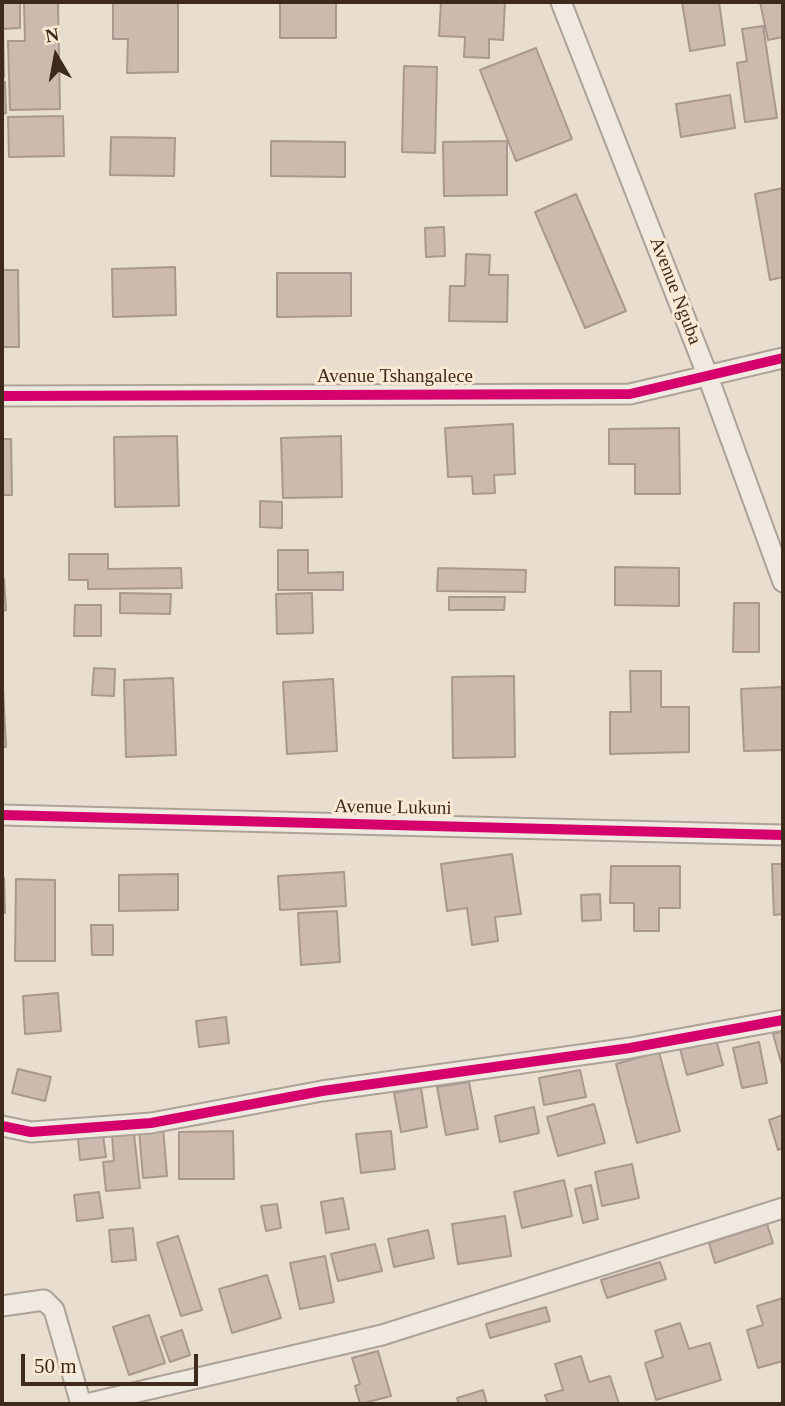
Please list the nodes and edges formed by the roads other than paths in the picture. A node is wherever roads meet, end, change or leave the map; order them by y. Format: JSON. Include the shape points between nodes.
{"nodes":[{"id":1,"x":561,"y":2,"type":"edge"},
{"id":2,"x":783,"y":358,"type":"edge"},
{"id":3,"x":707,"y":374,"type":"junction"},
{"id":4,"x":2,"y":396,"type":"edge"},
{"id":5,"x":783,"y":582,"type":"edge"},
{"id":6,"x":2,"y":815,"type":"edge"},
{"id":7,"x":783,"y":835,"type":"edge"},
{"id":8,"x":783,"y":1020,"type":"edge"},
{"id":9,"x":2,"y":1126,"type":"edge"},
{"id":10,"x":783,"y":1208,"type":"edge"},
{"id":11,"x":2,"y":1307,"type":"edge"},
{"id":12,"x":83,"y":1404,"type":"edge"}],
"edges":[{"from":1,"to":3,"type":"street","name":"Avenue Nguba"},
{"from":2,"to":3,"type":"street","name":"Avenue Tshangalece"},
{"from":3,"to":4,"type":"street","name":"Avenue Tshangalece","via":[[629,394]]},
{"from":3,"to":5,"type":"street","name":"Avenue Nguba"},
{"from":6,"to":7,"type":"street","name":"Avenue Lukuni"},
{"from":8,"to":9,"type":"street","via":[[150,1122],[32,1132]]},
{"from":10,"to":12,"type":"street","via":[[382,1335]]},
{"from":11,"to":12,"type":"street","via":[[44,1300],[54,1310]]}]}
